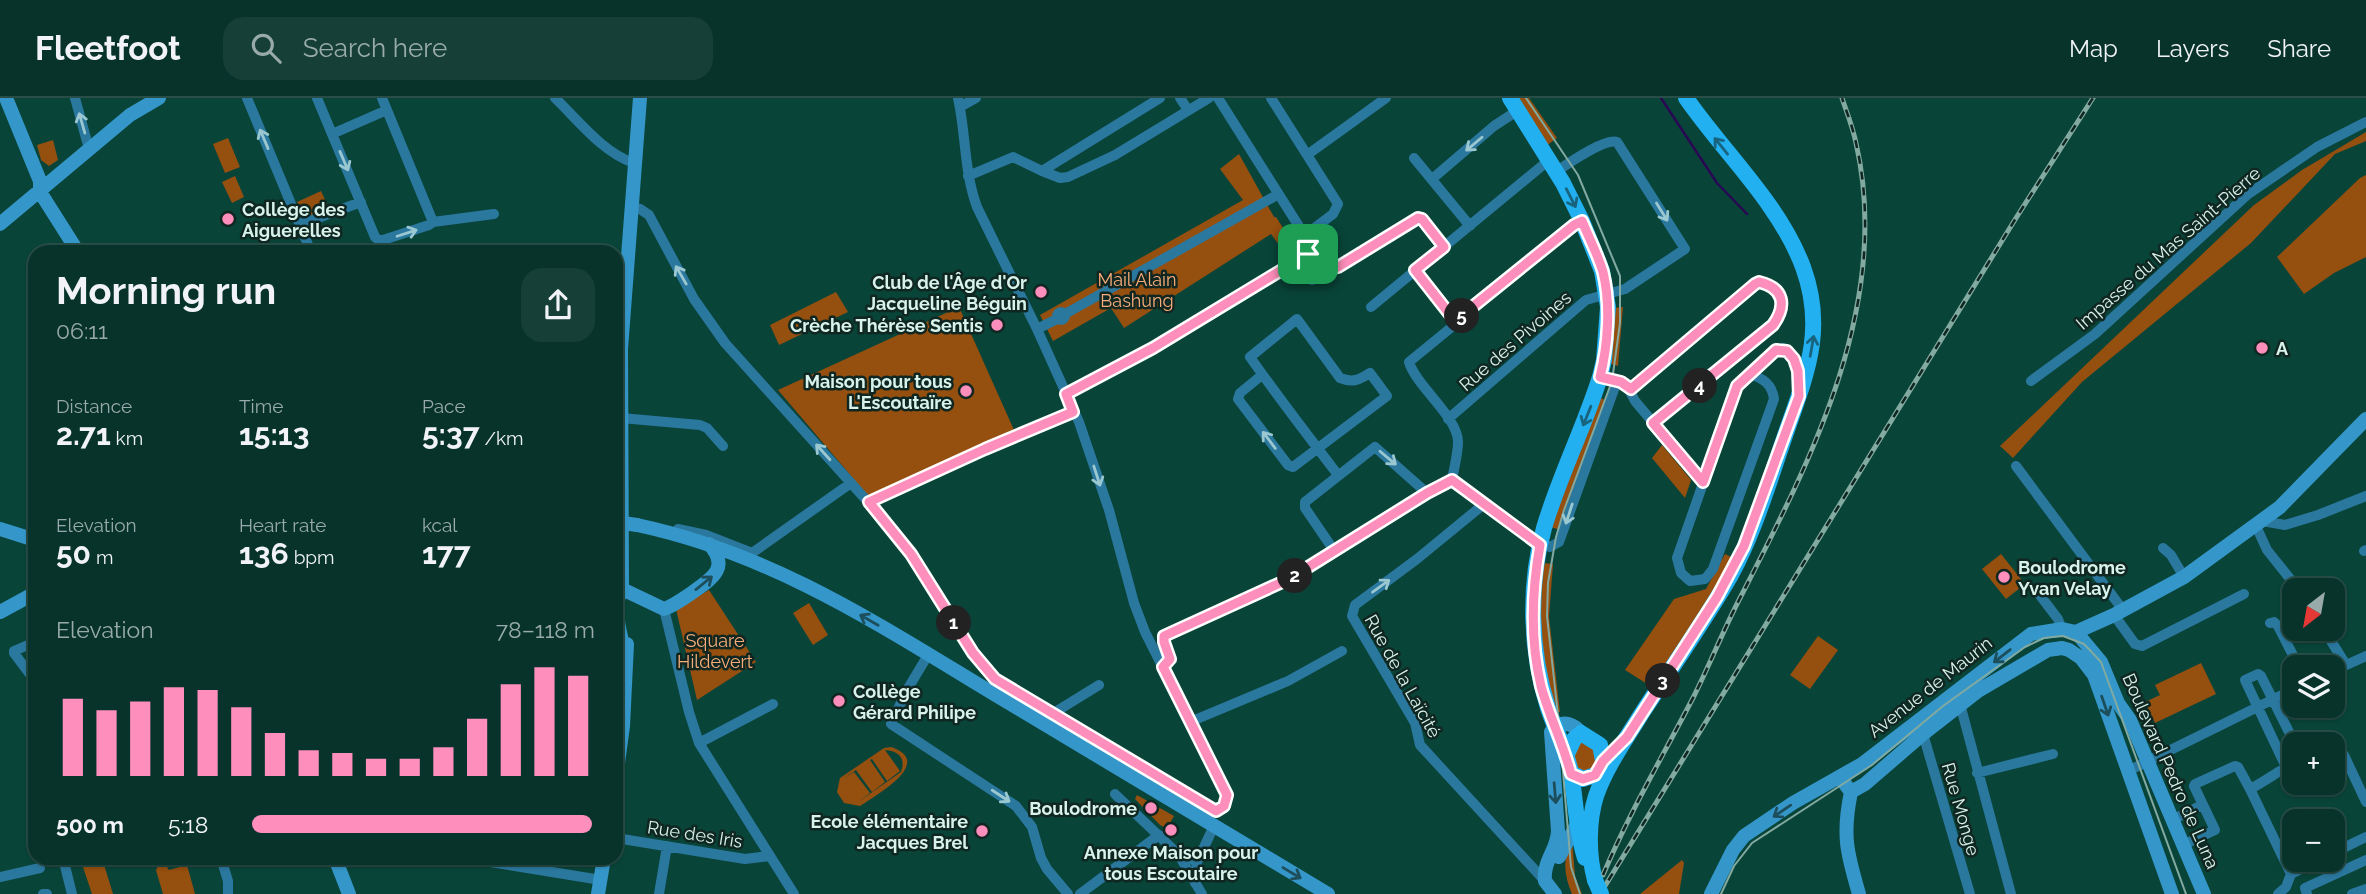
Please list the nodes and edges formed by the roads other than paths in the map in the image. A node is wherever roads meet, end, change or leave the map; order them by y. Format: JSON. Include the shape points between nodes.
{"nodes":[{"id":1,"x":6,"y":98,"type":"edge"},
{"id":2,"x":75,"y":98,"type":"edge"},
{"id":3,"x":159,"y":98,"type":"edge"},
{"id":4,"x":247,"y":98,"type":"edge"},
{"id":5,"x":317,"y":98,"type":"edge"},
{"id":6,"x":382,"y":98,"type":"edge"},
{"id":7,"x":555,"y":98,"type":"edge"},
{"id":8,"x":640,"y":98,"type":"edge"},
{"id":9,"x":976,"y":98,"type":"edge"},
{"id":10,"x":1160,"y":98,"type":"edge"},
{"id":11,"x":1180,"y":98,"type":"edge"},
{"id":12,"x":1209,"y":98,"type":"edge"},
{"id":13,"x":1217,"y":98,"type":"edge"},
{"id":14,"x":1270,"y":98,"type":"edge"},
{"id":15,"x":1386,"y":98,"type":"edge"},
{"id":16,"x":1686,"y":98,"type":"edge"},
{"id":17,"x":959,"y":102,"type":"edge"},
{"id":18,"x":139,"y":103,"type":"edge"},
{"id":19,"x":1513,"y":104,"type":"edge"},
{"id":20,"x":387,"y":110,"type":"junction"},
{"id":21,"x":1188,"y":110,"type":"junction"},
{"id":22,"x":2366,"y":122,"type":"edge"},
{"id":23,"x":332,"y":134,"type":"junction"},
{"id":24,"x":89,"y":149,"type":"junction"},
{"id":25,"x":1307,"y":155,"type":"junction"},
{"id":26,"x":1414,"y":158,"type":"dead end"},
{"id":27,"x":634,"y":163,"type":"junction"},
{"id":28,"x":1553,"y":165,"type":"junction"},
{"id":29,"x":1042,"y":171,"type":"junction"},
{"id":30,"x":968,"y":176,"type":"junction"},
{"id":31,"x":1432,"y":179,"type":"junction"},
{"id":32,"x":40,"y":192,"type":"junction"},
{"id":33,"x":1277,"y":195,"type":"junction"},
{"id":34,"x":361,"y":202,"type":"junction"},
{"id":35,"x":630,"y":207,"type":"junction"},
{"id":36,"x":494,"y":214,"type":"dead end"},
{"id":37,"x":1582,"y":221,"type":"junction"},
{"id":38,"x":433,"y":222,"type":"junction"},
{"id":39,"x":0,"y":224,"type":"edge"},
{"id":40,"x":299,"y":225,"type":"junction"},
{"id":41,"x":1470,"y":226,"type":"junction"},
{"id":42,"x":1304,"y":236,"type":"junction"},
{"id":43,"x":74,"y":245,"type":"edge"},
{"id":44,"x":308,"y":245,"type":"edge"},
{"id":45,"x":1444,"y":247,"type":"junction"},
{"id":46,"x":1313,"y":251,"type":"junction"},
{"id":47,"x":1290,"y":264,"type":"junction"},
{"id":48,"x":1329,"y":269,"type":"junction"},
{"id":49,"x":1415,"y":270,"type":"junction"},
{"id":50,"x":1606,"y":295,"type":"junction"},
{"id":51,"x":1371,"y":307,"type":"dead end"},
{"id":52,"x":623,"y":320,"type":"edge"},
{"id":53,"x":1455,"y":321,"type":"junction"},
{"id":54,"x":1037,"y":328,"type":"junction"},
{"id":55,"x":1749,"y":374,"type":"junction"},
{"id":56,"x":1262,"y":375,"type":"junction"},
{"id":57,"x":1600,"y":377,"type":"junction"},
{"id":58,"x":1617,"y":381,"type":"junction"},
{"id":59,"x":2031,"y":381,"type":"dead end"},
{"id":60,"x":1631,"y":389,"type":"junction"},
{"id":61,"x":1066,"y":394,"type":"junction"},
{"id":62,"x":1799,"y":396,"type":"junction"},
{"id":63,"x":1073,"y":412,"type":"junction"},
{"id":64,"x":623,"y":418,"type":"edge"},
{"id":65,"x":1448,"y":419,"type":"junction"},
{"id":66,"x":2366,"y":419,"type":"edge"},
{"id":67,"x":1653,"y":423,"type":"junction"},
{"id":68,"x":723,"y":446,"type":"dead end"},
{"id":69,"x":1318,"y":449,"type":"junction"},
{"id":70,"x":2016,"y":467,"type":"dead end"},
{"id":71,"x":1338,"y":475,"type":"junction"},
{"id":72,"x":1452,"y":480,"type":"junction"},
{"id":73,"x":1703,"y":482,"type":"junction"},
{"id":74,"x":851,"y":483,"type":"junction"},
{"id":75,"x":1427,"y":493,"type":"junction"},
{"id":76,"x":2366,"y":496,"type":"edge"},
{"id":77,"x":869,"y":502,"type":"junction"},
{"id":78,"x":1484,"y":504,"type":"junction"},
{"id":79,"x":2280,"y":507,"type":"junction"},
{"id":80,"x":623,"y":520,"type":"edge"},
{"id":81,"x":623,"y":521,"type":"edge"},
{"id":82,"x":2298,"y":521,"type":"junction"},
{"id":83,"x":2259,"y":524,"type":"junction"},
{"id":84,"x":0,"y":529,"type":"edge"},
{"id":85,"x":28,"y":540,"type":"edge"},
{"id":86,"x":709,"y":544,"type":"junction"},
{"id":87,"x":1540,"y":545,"type":"junction"},
{"id":88,"x":2164,"y":548,"type":"dead end"},
{"id":89,"x":1335,"y":552,"type":"junction"},
{"id":90,"x":2184,"y":577,"type":"junction"},
{"id":91,"x":2289,"y":578,"type":"edge"},
{"id":92,"x":2036,"y":590,"type":"dead end"},
{"id":93,"x":623,"y":591,"type":"edge"},
{"id":94,"x":2244,"y":594,"type":"dead end"},
{"id":95,"x":28,"y":597,"type":"edge"},
{"id":96,"x":664,"y":610,"type":"junction"},
{"id":97,"x":0,"y":612,"type":"edge"},
{"id":98,"x":2119,"y":613,"type":"junction"},
{"id":99,"x":2270,"y":623,"type":"dead end"},
{"id":100,"x":2069,"y":630,"type":"junction"},
{"id":101,"x":2331,"y":641,"type":"edge"},
{"id":102,"x":28,"y":645,"type":"edge"},
{"id":103,"x":623,"y":646,"type":"edge"},
{"id":104,"x":2066,"y":649,"type":"junction"},
{"id":105,"x":1342,"y":651,"type":"dead end"},
{"id":106,"x":928,"y":655,"type":"junction"},
{"id":107,"x":2293,"y":655,"type":"edge"},
{"id":108,"x":2366,"y":656,"type":"edge"},
{"id":109,"x":2346,"y":665,"type":"joint"},
{"id":110,"x":1163,"y":667,"type":"junction"},
{"id":111,"x":28,"y":672,"type":"edge"},
{"id":112,"x":1099,"y":685,"type":"dead end"},
{"id":113,"x":2282,"y":696,"type":"edge"},
{"id":114,"x":2274,"y":700,"type":"junction"},
{"id":115,"x":773,"y":704,"type":"dead end"},
{"id":116,"x":1960,"y":704,"type":"junction"},
{"id":117,"x":2258,"y":709,"type":"junction"},
{"id":118,"x":623,"y":710,"type":"edge"},
{"id":119,"x":1052,"y":714,"type":"junction"},
{"id":120,"x":1946,"y":715,"type":"junction"},
{"id":121,"x":1190,"y":724,"type":"junction"},
{"id":122,"x":1964,"y":724,"type":"junction"},
{"id":123,"x":1555,"y":726,"type":"junction"},
{"id":124,"x":2289,"y":732,"type":"edge"},
{"id":125,"x":1581,"y":733,"type":"junction"},
{"id":126,"x":1923,"y":734,"type":"junction"},
{"id":127,"x":1627,"y":737,"type":"junction"},
{"id":128,"x":699,"y":743,"type":"junction"},
{"id":129,"x":2282,"y":751,"type":"edge"},
{"id":130,"x":2053,"y":754,"type":"dead end"},
{"id":131,"x":1566,"y":756,"type":"junction"},
{"id":132,"x":2345,"y":757,"type":"edge"},
{"id":133,"x":1603,"y":761,"type":"junction"},
{"id":134,"x":2148,"y":762,"type":"junction"},
{"id":135,"x":2282,"y":769,"type":"edge"},
{"id":136,"x":2128,"y":771,"type":"junction"},
{"id":137,"x":1977,"y":773,"type":"junction"},
{"id":138,"x":1571,"y":774,"type":"junction"},
{"id":139,"x":1595,"y":775,"type":"junction"},
{"id":140,"x":1841,"y":777,"type":"junction"},
{"id":141,"x":2250,"y":789,"type":"junction"},
{"id":142,"x":1851,"y":792,"type":"junction"},
{"id":143,"x":1115,"y":794,"type":"dead end"},
{"id":144,"x":2366,"y":802,"type":"edge"},
{"id":145,"x":2202,"y":805,"type":"junction"},
{"id":146,"x":1215,"y":819,"type":"junction"},
{"id":147,"x":2172,"y":820,"type":"junction"},
{"id":148,"x":1577,"y":824,"type":"junction"},
{"id":149,"x":1159,"y":835,"type":"junction"},
{"id":150,"x":2366,"y":837,"type":"edge"},
{"id":151,"x":623,"y":839,"type":"edge"},
{"id":152,"x":2183,"y":845,"type":"junction"},
{"id":153,"x":667,"y":846,"type":"junction"},
{"id":154,"x":2345,"y":847,"type":"edge"},
{"id":155,"x":1175,"y":850,"type":"junction"},
{"id":156,"x":769,"y":856,"type":"junction"},
{"id":157,"x":2366,"y":860,"type":"edge"},
{"id":158,"x":1197,"y":862,"type":"junction"},
{"id":159,"x":65,"y":865,"type":"edge"},
{"id":160,"x":223,"y":865,"type":"edge"},
{"id":161,"x":338,"y":865,"type":"edge"},
{"id":162,"x":499,"y":865,"type":"edge"},
{"id":163,"x":603,"y":865,"type":"edge"},
{"id":164,"x":40,"y":868,"type":"dead end"},
{"id":165,"x":2295,"y":872,"type":"edge"},
{"id":166,"x":2291,"y":874,"type":"junction"},
{"id":167,"x":0,"y":877,"type":"edge"},
{"id":168,"x":1545,"y":881,"type":"junction"},
{"id":169,"x":1596,"y":882,"type":"edge"},
{"id":170,"x":1195,"y":883,"type":"junction"},
{"id":171,"x":599,"y":887,"type":"edge"},
{"id":172,"x":2366,"y":888,"type":"edge"},
{"id":173,"x":72,"y":894,"type":"edge"},
{"id":174,"x":228,"y":894,"type":"edge"},
{"id":175,"x":349,"y":894,"type":"edge"},
{"id":176,"x":659,"y":894,"type":"edge"},
{"id":177,"x":794,"y":894,"type":"edge"},
{"id":178,"x":1068,"y":894,"type":"edge"},
{"id":179,"x":1080,"y":894,"type":"edge"},
{"id":180,"x":1202,"y":894,"type":"edge"},
{"id":181,"x":1328,"y":894,"type":"edge"},
{"id":182,"x":1535,"y":894,"type":"edge"},
{"id":183,"x":1555,"y":894,"type":"edge"},
{"id":184,"x":1711,"y":894,"type":"edge"},
{"id":185,"x":1859,"y":894,"type":"edge"},
{"id":186,"x":1970,"y":894,"type":"edge"},
{"id":187,"x":2011,"y":894,"type":"edge"},
{"id":188,"x":2172,"y":894,"type":"edge"},
{"id":189,"x":2204,"y":894,"type":"edge"},
{"id":190,"x":2278,"y":894,"type":"edge"},
{"id":191,"x":2307,"y":894,"type":"edge"},
{"id":192,"x":2352,"y":894,"type":"edge"}],
"edges":[{"from":1,"to":32,"type":"street","via":[[40,181]]},
{"from":24,"to":2,"type":"street","one_way":true},
{"from":3,"to":18,"type":"street"},
{"from":40,"to":4,"type":"street","one_way":true},
{"from":5,"to":23,"type":"street"},
{"from":6,"to":20,"type":"street"},
{"from":7,"to":27,"type":"street","via":[[613,152]]},
{"from":8,"to":27,"type":"street"},
{"from":9,"to":17,"type":"street"},
{"from":10,"to":29,"type":"street"},
{"from":11,"to":21,"type":"street"},
{"from":12,"to":21,"type":"street"},
{"from":13,"to":33,"type":"street"},
{"from":14,"to":25,"type":"street"},
{"from":15,"to":25,"type":"street"},
{"from":62,"to":16,"type":"main road","one_way":true,"via":[[1814,332],[1802,267],[1772,211]]},
{"from":17,"to":30,"type":"street"},
{"from":18,"to":24,"type":"street"},
{"from":19,"to":28,"type":"main road"},
{"from":19,"to":31,"type":"street","one_way":true,"via":[[1494,127]]},
{"from":20,"to":23,"type":"street"},
{"from":20,"to":38,"type":"street"},
{"from":21,"to":29,"type":"street","via":[[1115,155],[1068,177]]},
{"from":22,"to":59,"type":"street","name":"Impasse du Mas Saint-Pierre","via":[[2317,147],[2247,195],[2095,334]]},
{"from":23,"to":34,"type":"street","one_way":true},
{"from":24,"to":32,"type":"street"},
{"from":25,"to":42,"type":"street","via":[[1338,204],[1333,215]]},
{"from":26,"to":31,"type":"street"},
{"from":27,"to":35,"type":"street"},
{"from":28,"to":37,"type":"main road","one_way":true},
{"from":28,"to":41,"type":"street"},
{"from":28,"to":50,"type":"street","name":"Rue des Pivoines","one_way":true,"via":[[1611,140],[1620,145],[1685,249],[1625,289]]},
{"from":29,"to":30,"type":"street","via":[[1013,158]]},
{"from":30,"to":54,"type":"street","via":[[978,210]]},
{"from":31,"to":41,"type":"street"},
{"from":32,"to":39,"type":"street"},
{"from":32,"to":43,"type":"street"},
{"from":33,"to":42,"type":"street"},
{"from":33,"to":54,"type":"street"},
{"from":34,"to":38,"type":"street","one_way":true,"via":[[380,241]]},
{"from":34,"to":40,"type":"street"},
{"from":35,"to":52,"type":"street"},
{"from":74,"to":35,"type":"street","one_way":true,"via":[[725,343],[694,299],[649,215]]},
{"from":36,"to":38,"type":"street"},
{"from":37,"to":50,"type":"main road","via":[[1602,271]]},
{"from":37,"to":53,"type":"street"},
{"from":40,"to":44,"type":"street"},
{"from":41,"to":45,"type":"street"},
{"from":42,"to":46,"type":"street"},
{"from":45,"to":48,"type":"street","via":[[1418,218]]},
{"from":45,"to":49,"type":"street"},
{"from":46,"to":47,"type":"street"},
{"from":46,"to":48,"type":"street"},
{"from":47,"to":48,"type":"street","via":[[1312,280]]},
{"from":47,"to":61,"type":"street","via":[[1153,348]]},
{"from":49,"to":51,"type":"street"},
{"from":49,"to":53,"type":"street"},
{"from":50,"to":57,"type":"main road"},
{"from":50,"to":65,"type":"street","name":"Rue des Pivoines","via":[[1586,300]]},
{"from":53,"to":65,"type":"street","via":[[1410,355],[1409,365]]},
{"from":54,"to":61,"type":"street"},
{"from":55,"to":62,"type":"street","via":[[1783,348],[1791,353],[1798,371]]},
{"from":55,"to":73,"type":"street","via":[[1737,386]]},
{"from":55,"to":73,"type":"street","via":[[1771,387],[1774,400],[1719,556],[1707,577],[1695,582],[1685,578],[1677,558]]},
{"from":56,"to":69,"type":"street"},
{"from":69,"to":56,"type":"street","one_way":true,"via":[[1290,467],[1248,412],[1238,397]]},
{"from":56,"to":69,"type":"street","via":[[1250,357],[1297,319],[1340,377],[1359,380],[1370,373],[1387,396]]},
{"from":57,"to":58,"type":"street"},
{"from":57,"to":87,"type":"main road","one_way":true},
{"from":58,"to":60,"type":"street"},
{"from":58,"to":87,"type":"street","one_way":true,"via":[[1560,540],[1550,547]]},
{"from":60,"to":67,"type":"street"},
{"from":60,"to":67,"type":"street","via":[[1755,284],[1767,284],[1781,298],[1781,313],[1773,325]]},
{"from":61,"to":63,"type":"street"},
{"from":62,"to":127,"type":"main road","via":[[1731,573]]},
{"from":63,"to":77,"type":"street"},
{"from":63,"to":110,"type":"street","one_way":true,"via":[[1109,510],[1134,603]]},
{"from":64,"to":68,"type":"street","via":[[700,425]]},
{"from":65,"to":72,"type":"street","via":[[1458,439]]},
{"from":66,"to":79,"type":"street","name":"Avenue de Maurin"},
{"from":67,"to":73,"type":"street"},
{"from":69,"to":71,"type":"street"},
{"from":70,"to":98,"type":"street"},
{"from":71,"to":75,"type":"street","one_way":true,"via":[[1375,447]]},
{"from":71,"to":89,"type":"street","via":[[1305,505]]},
{"from":72,"to":75,"type":"street"},
{"from":72,"to":78,"type":"street"},
{"from":74,"to":77,"type":"street"},
{"from":74,"to":80,"type":"street","via":[[752,553],[706,535]]},
{"from":75,"to":89,"type":"street"},
{"from":76,"to":82,"type":"street"},
{"from":77,"to":119,"type":"street","via":[[911,554],[985,670]]},
{"from":78,"to":87,"type":"street"},
{"from":168,"to":78,"type":"street","name":"Rue de la Laïcité","one_way":true,"via":[[1420,745],[1415,723],[1352,616],[1355,605]]},
{"from":79,"to":82,"type":"street"},
{"from":79,"to":83,"type":"street","name":"Avenue de Maurin"},
{"from":81,"to":86,"type":"street","bridge":true},
{"from":82,"to":83,"type":"street"},
{"from":83,"to":90,"type":"street","name":"Avenue de Maurin"},
{"from":83,"to":91,"type":"street","via":[[2267,550]]},
{"from":84,"to":85,"type":"street"},
{"from":96,"to":86,"type":"street","one_way":true,"via":[[716,573],[719,560]]},
{"from":106,"to":86,"type":"street","one_way":true,"via":[[796,579]]},
{"from":87,"to":123,"type":"main road","via":[[1534,598],[1536,650],[1541,685]]},
{"from":88,"to":90,"type":"street"},
{"from":89,"to":110,"type":"street","via":[[1289,579],[1166,634],[1170,659]]},
{"from":90,"to":98,"type":"street","name":"Avenue de Maurin"},
{"from":92,"to":100,"type":"street"},
{"from":93,"to":96,"type":"street"},
{"from":94,"to":98,"type":"street","via":[[2141,646],[2135,644]]},
{"from":95,"to":97,"type":"street"},
{"from":96,"to":128,"type":"street"},
{"from":98,"to":100,"type":"street","name":"Avenue de Maurin"},
{"from":99,"to":107,"type":"street","via":[[2278,626]]},
{"from":100,"to":104,"type":"street"},
{"from":100,"to":134,"type":"street","name":"Boulevard Pedro de Luna","via":[[2101,662]]},
{"from":100,"to":140,"type":"street","name":"Avenue de Maurin","one_way":true,"via":[[2037,632],[2022,640]]},
{"from":101,"to":109,"type":"street"},
{"from":102,"to":111,"type":"street","via":[[14,651]]},
{"from":103,"to":118,"type":"street"},
{"from":104,"to":116,"type":"street","name":"Avenue de Maurin","via":[[2048,650]]},
{"from":104,"to":136,"type":"street","name":"Boulevard Pedro de Luna","one_way":true,"via":[[2081,658],[2094,675]]},
{"from":105,"to":121,"type":"street","via":[[1288,681]]},
{"from":106,"to":146,"type":"street"},
{"from":106,"to":178,"type":"street","one_way":true,"via":[[891,724],[1016,806],[1032,827],[1047,869]]},
{"from":108,"to":109,"type":"street"},
{"from":110,"to":121,"type":"street"},
{"from":112,"to":119,"type":"street"},
{"from":113,"to":114,"type":"street"},
{"from":114,"to":117,"type":"street"},
{"from":114,"to":117,"type":"street","via":[[2258,674],[2245,680]]},
{"from":114,"to":124,"type":"street"},
{"from":115,"to":128,"type":"street"},
{"from":116,"to":120,"type":"street","name":"Avenue de Maurin"},
{"from":116,"to":122,"type":"street"},
{"from":117,"to":129,"type":"street"},
{"from":117,"to":134,"type":"street"},
{"from":119,"to":146,"type":"street"},
{"from":120,"to":122,"type":"street"},
{"from":120,"to":126,"type":"street","name":"Avenue de Maurin"},
{"from":121,"to":146,"type":"street","via":[[1227,795]]},
{"from":122,"to":137,"type":"street"},
{"from":123,"to":125,"type":"street","via":[[1564,723]]},
{"from":123,"to":131,"type":"main road"},
{"from":123,"to":168,"type":"street","one_way":true,"via":[[1550,736],[1558,837],[1544,869]]},
{"from":125,"to":131,"type":"main road"},
{"from":125,"to":133,"type":"main road","via":[[1600,745]]},
{"from":126,"to":142,"type":"street","name":"Avenue de Maurin","via":[[1866,785]]},
{"from":126,"to":186,"type":"street","name":"Rue Monge"},
{"from":127,"to":133,"type":"main road"},
{"from":127,"to":169,"type":"main road","via":[[1595,797],[1590,842]]},
{"from":128,"to":156,"type":"street"},
{"from":130,"to":137,"type":"street"},
{"from":131,"to":138,"type":"main road"},
{"from":132,"to":144,"type":"street"},
{"from":133,"to":139,"type":"main road"},
{"from":134,"to":136,"type":"street"},
{"from":134,"to":147,"type":"street","name":"Boulevard Pedro de Luna"},
{"from":135,"to":141,"type":"street"},
{"from":136,"to":188,"type":"street","name":"Boulevard Pedro de Luna"},
{"from":137,"to":187,"type":"street"},
{"from":138,"to":139,"type":"main road","via":[[1583,779]]},
{"from":138,"to":148,"type":"main road"},
{"from":139,"to":148,"type":"main road"},
{"from":140,"to":142,"type":"street"},
{"from":140,"to":184,"type":"street","name":"Avenue de Maurin","one_way":true,"via":[[1744,836]]},
{"from":141,"to":145,"type":"street","via":[[2235,766],[2195,784]]},
{"from":141,"to":166,"type":"street"},
{"from":142,"to":185,"type":"street","via":[[1845,841]]},
{"from":143,"to":149,"type":"street"},
{"from":145,"to":147,"type":"street"},
{"from":145,"to":152,"type":"street","via":[[2215,830]]},
{"from":146,"to":158,"type":"street"},
{"from":146,"to":181,"type":"street","one_way":true},
{"from":147,"to":152,"type":"street","name":"Boulevard Pedro de Luna"},
{"from":148,"to":168,"type":"street"},
{"from":148,"to":169,"type":"main road","via":[[1584,857]]},
{"from":149,"to":155,"type":"street"},
{"from":149,"to":179,"type":"street"},
{"from":150,"to":154,"type":"street"},
{"from":151,"to":153,"type":"street","name":"Rue des Iris"},
{"from":152,"to":189,"type":"street","name":"Boulevard Pedro de Luna"},
{"from":153,"to":156,"type":"street","name":"Rue des Iris","via":[[746,859]]},
{"from":153,"to":176,"type":"street"},
{"from":155,"to":158,"type":"street"},
{"from":155,"to":170,"type":"street"},
{"from":156,"to":177,"type":"street"},
{"from":157,"to":191,"type":"street","via":[[2305,888]]},
{"from":158,"to":170,"type":"street"},
{"from":159,"to":173,"type":"street"},
{"from":160,"to":174,"type":"street"},
{"from":161,"to":175,"type":"street"},
{"from":162,"to":171,"type":"street"},
{"from":163,"to":171,"type":"street"},
{"from":164,"to":167,"type":"street"},
{"from":165,"to":166,"type":"street"},
{"from":166,"to":190,"type":"street"},
{"from":168,"to":182,"type":"street"},
{"from":168,"to":183,"type":"street"},
{"from":170,"to":180,"type":"street"},
{"from":172,"to":192,"type":"street"}]}
